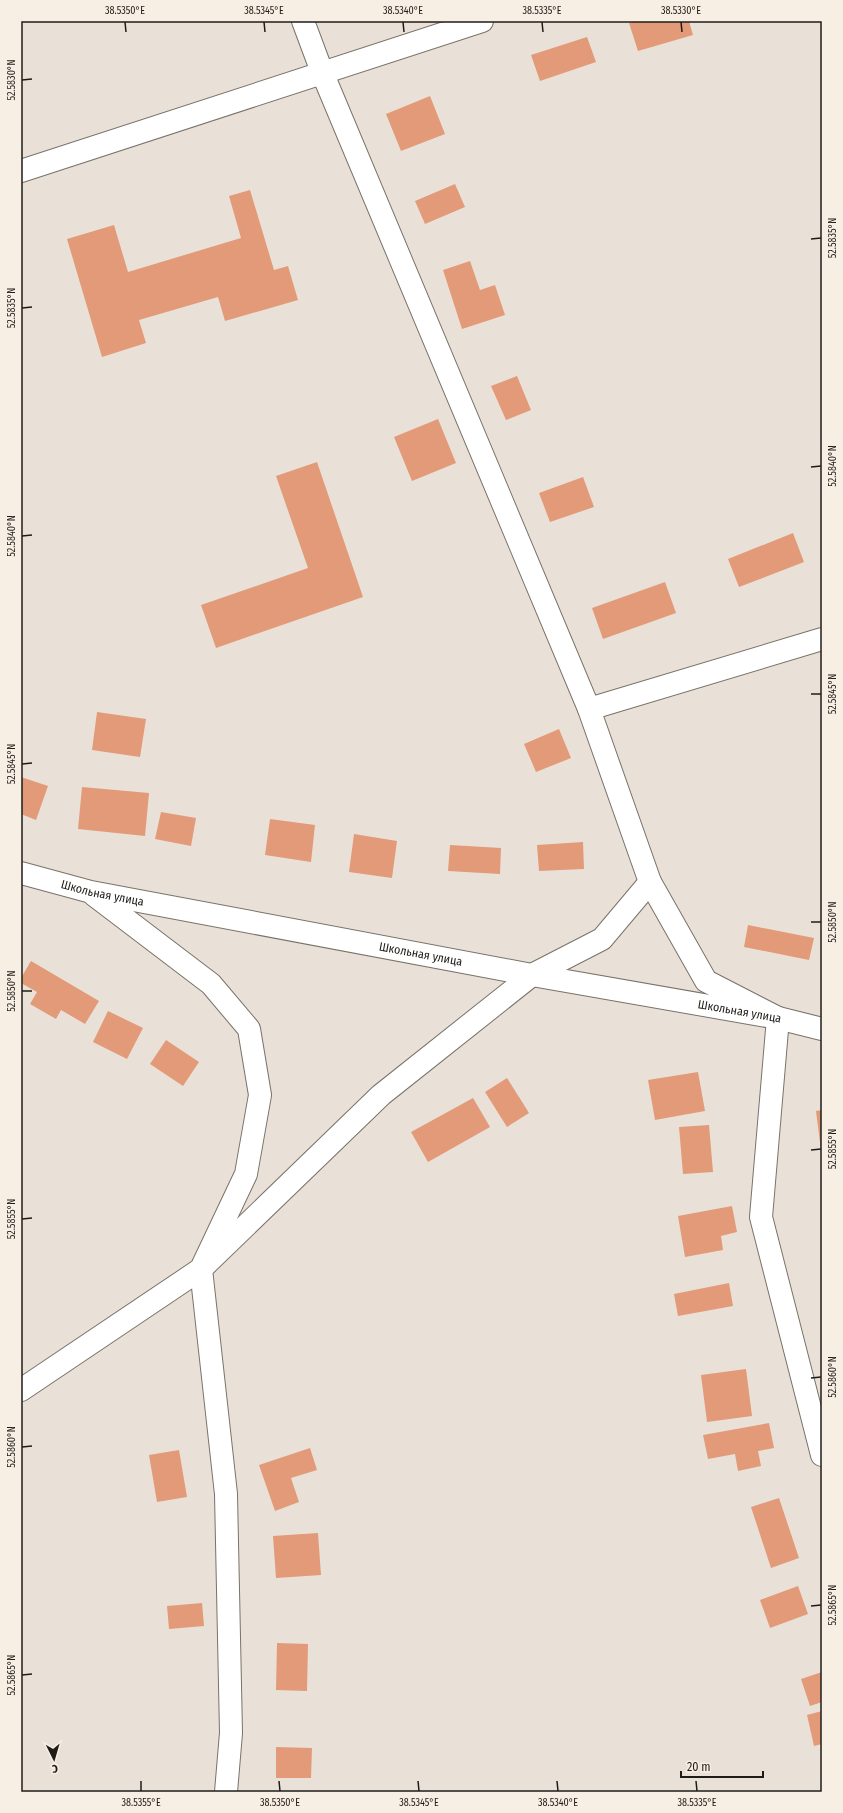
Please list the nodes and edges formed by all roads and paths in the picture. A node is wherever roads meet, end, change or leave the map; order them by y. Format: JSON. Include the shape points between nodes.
{"nodes":[{"id":1,"x":303,"y":21,"type":"edge"},
{"id":2,"x":482,"y":21,"type":"edge"},
{"id":3,"x":322,"y":72,"type":"junction"},
{"id":4,"x":21,"y":171,"type":"edge"},
{"id":5,"x":822,"y":639,"type":"edge"},
{"id":6,"x":590,"y":709,"type":"junction"},
{"id":7,"x":21,"y":873,"type":"edge"},
{"id":8,"x":650,"y":882,"type":"junction"},
{"id":9,"x":91,"y":892,"type":"junction"},
{"id":10,"x":532,"y":974,"type":"junction"},
{"id":11,"x":778,"y":1018,"type":"junction"},
{"id":12,"x":822,"y":1029,"type":"edge"},
{"id":13,"x":201,"y":1269,"type":"junction"},
{"id":14,"x":21,"y":1390,"type":"edge"},
{"id":15,"x":822,"y":1455,"type":"edge"},
{"id":16,"x":226,"y":1792,"type":"edge"}],
"edges":[{"from":1,"to":3,"type":"street"},
{"from":2,"to":3,"type":"street"},
{"from":3,"to":4,"type":"street"},
{"from":3,"to":6,"type":"street"},
{"from":5,"to":6,"type":"street"},
{"from":6,"to":8,"type":"street"},
{"from":7,"to":9,"type":"street","name":"Школьная улица"},
{"from":8,"to":10,"type":"street","via":[[602,939]]},
{"from":8,"to":11,"type":"street","via":[[706,981]]},
{"from":9,"to":10,"type":"street","name":"Школьная улица"},
{"from":9,"to":13,"type":"street","via":[[211,984],[249,1028],[260,1094],[246,1174]]},
{"from":10,"to":11,"type":"street","name":"Школьная улица"},
{"from":10,"to":13,"type":"street","via":[[381,1095]]},
{"from":11,"to":12,"type":"street","name":"Школьная улица"},
{"from":11,"to":15,"type":"street","via":[[761,1217]]},
{"from":13,"to":14,"type":"street"},
{"from":13,"to":16,"type":"street","via":[[226,1494],[231,1733]]}]}
